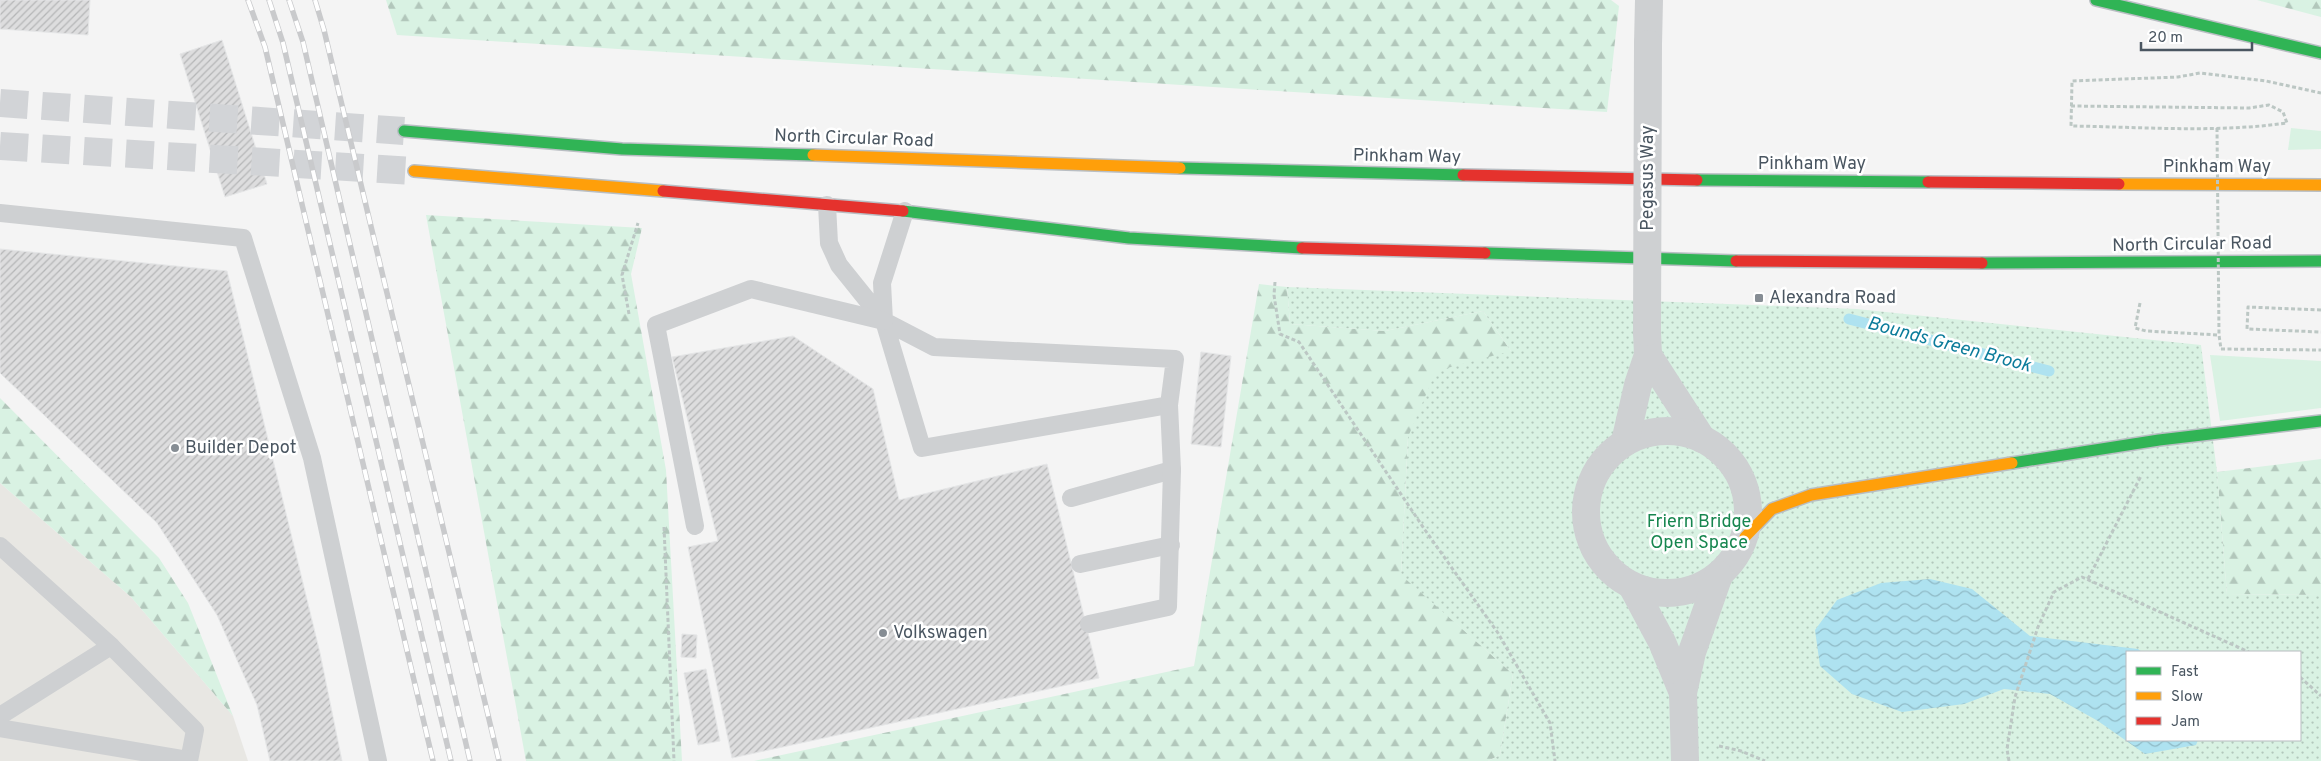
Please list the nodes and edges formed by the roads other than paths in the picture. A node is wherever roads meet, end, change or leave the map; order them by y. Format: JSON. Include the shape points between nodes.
{"nodes":[{"id":1,"x":1649,"y":0,"type":"edge"},
{"id":2,"x":2096,"y":0,"type":"edge"},
{"id":3,"x":2321,"y":52,"type":"edge"},
{"id":4,"x":404,"y":131,"type":"tunnel mouth"},
{"id":5,"x":414,"y":171,"type":"tunnel mouth"},
{"id":6,"x":1303,"y":172,"type":"joint"},
{"id":7,"x":2321,"y":185,"type":"edge"},
{"id":8,"x":827,"y":205,"type":"junction"},
{"id":9,"x":905,"y":211,"type":"junction"},
{"id":10,"x":0,"y":213,"type":"edge"},
{"id":11,"x":2321,"y":261,"type":"edge"},
{"id":12,"x":884,"y":321,"type":"junction"},
{"id":13,"x":1648,"y":344,"type":"junction"},
{"id":14,"x":1170,"y":405,"type":"junction"},
{"id":15,"x":2321,"y":421,"type":"edge"},
{"id":16,"x":1702,"y":439,"type":"junction"},
{"id":17,"x":1625,"y":442,"type":"junction"},
{"id":18,"x":1172,"y":470,"type":"junction"},
{"id":19,"x":1071,"y":498,"type":"dead end"},
{"id":20,"x":695,"y":526,"type":"dead end"},
{"id":21,"x":1745,"y":537,"type":"junction"},
{"id":22,"x":1171,"y":545,"type":"junction"},
{"id":23,"x":0,"y":546,"type":"edge"},
{"id":24,"x":1080,"y":564,"type":"dead end"},
{"id":25,"x":1719,"y":575,"type":"junction"},
{"id":26,"x":1632,"y":586,"type":"junction"},
{"id":27,"x":1089,"y":624,"type":"dead end"},
{"id":28,"x":111,"y":646,"type":"junction"},
{"id":29,"x":1683,"y":693,"type":"junction"},
{"id":30,"x":0,"y":716,"type":"edge"},
{"id":31,"x":0,"y":728,"type":"edge"},
{"id":32,"x":189,"y":761,"type":"edge"},
{"id":33,"x":378,"y":761,"type":"edge"},
{"id":34,"x":1685,"y":761,"type":"edge"}],
"edges":[{"from":1,"to":13,"type":"street","name":"Pegasus Way","bridge":true},
{"from":2,"to":3,"type":"highway"},
{"from":4,"to":6,"type":"highway","name":"North Circular Road","via":[[622,149]]},
{"from":5,"to":8,"type":"highway"},
{"from":6,"to":7,"type":"highway","name":"Pinkham Way","via":[[1730,181]]},
{"from":8,"to":9,"type":"highway"},
{"from":8,"to":12,"type":"lane","via":[[829,242],[839,265]]},
{"from":9,"to":11,"type":"highway","name":"North Circular Road","via":[[1129,238],[1248,246],[1759,262],[2064,264]]},
{"from":9,"to":12,"type":"lane","via":[[882,283]]},
{"from":10,"to":33,"type":"lane","via":[[242,238],[312,458]]},
{"from":12,"to":14,"type":"lane","via":[[934,347],[1174,359]]},
{"from":12,"to":14,"type":"lane","via":[[922,448]]},
{"from":12,"to":20,"type":"lane","via":[[750,289],[656,325]]},
{"from":13,"to":16,"type":"street"},
{"from":13,"to":17,"type":"street","name":"Pegasus Way"},
{"from":14,"to":18,"type":"lane"},
{"from":15,"to":21,"type":"highway","via":[[2159,440],[1811,495],[1772,509]]},
{"from":16,"to":17,"type":"street","via":[[1673,431],[1648,432]]},
{"from":16,"to":21,"type":"street","via":[[1719,450],[1738,471],[1744,484],[1749,518]]},
{"from":17,"to":26,"type":"street","via":[[1609,454],[1590,482],[1586,497],[1586,523],[1595,552],[1603,564]]},
{"from":18,"to":19,"type":"lane"},
{"from":18,"to":22,"type":"lane"},
{"from":21,"to":25,"type":"street","via":[[1736,557]]},
{"from":22,"to":24,"type":"lane"},
{"from":22,"to":27,"type":"lane","via":[[1168,607]]},
{"from":23,"to":28,"type":"lane"},
{"from":25,"to":26,"type":"street","via":[[1690,591],[1674,594],[1652,593]]},
{"from":25,"to":29,"type":"street","via":[[1694,644]]},
{"from":26,"to":29,"type":"street","via":[[1662,642]]},
{"from":28,"to":30,"type":"lane"},
{"from":28,"to":32,"type":"lane","via":[[195,730]]},
{"from":29,"to":34,"type":"street"},
{"from":31,"to":32,"type":"lane"}]}
